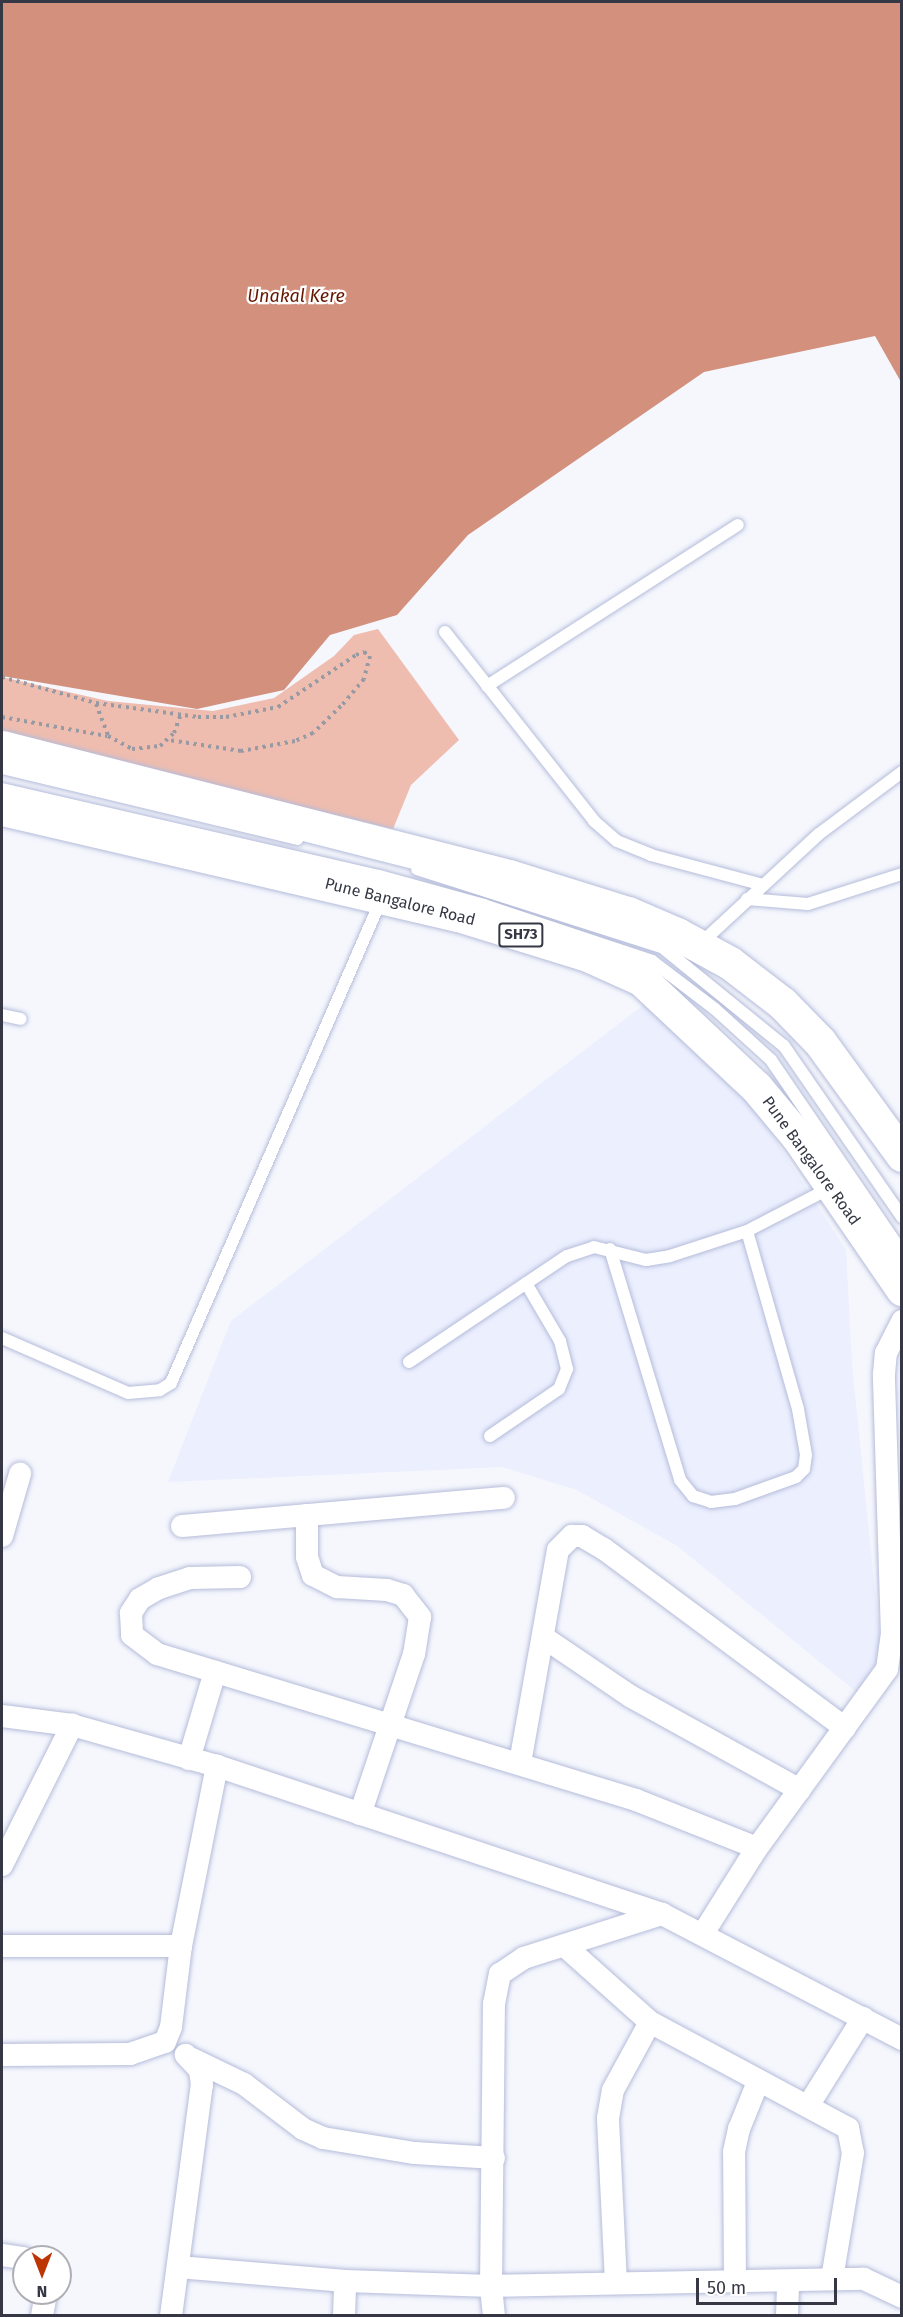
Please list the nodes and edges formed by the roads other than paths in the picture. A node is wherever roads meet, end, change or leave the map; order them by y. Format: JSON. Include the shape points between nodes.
{"nodes":[{"id":1,"x":738,"y":525,"type":"dead end"},
{"id":2,"x":445,"y":632,"type":"dead end"},
{"id":3,"x":488,"y":686,"type":"junction"},
{"id":4,"x":2,"y":747,"type":"edge"},
{"id":5,"x":2,"y":768,"type":"edge"},
{"id":6,"x":902,"y":772,"type":"edge"},
{"id":7,"x":2,"y":789,"type":"edge"},
{"id":8,"x":2,"y":809,"type":"edge"},
{"id":9,"x":315,"y":843,"type":"dead end"},
{"id":10,"x":406,"y":866,"type":"dead end"},
{"id":11,"x":902,"y":874,"type":"edge"},
{"id":12,"x":763,"y":885,"type":"junction"},
{"id":13,"x":383,"y":896,"type":"junction"},
{"id":14,"x":747,"y":899,"type":"junction"},
{"id":15,"x":698,"y":945,"type":"junction"},
{"id":16,"x":2,"y":1015,"type":"edge"},
{"id":17,"x":21,"y":1019,"type":"dead end"},
{"id":18,"x":902,"y":1155,"type":"edge"},
{"id":19,"x":833,"y":1186,"type":"junction"},
{"id":20,"x":902,"y":1217,"type":"edge"},
{"id":21,"x":747,"y":1231,"type":"junction"},
{"id":22,"x":610,"y":1249,"type":"junction"},
{"id":23,"x":902,"y":1251,"type":"edge"},
{"id":24,"x":526,"y":1283,"type":"junction"},
{"id":25,"x":902,"y":1289,"type":"edge"},
{"id":26,"x":902,"y":1322,"type":"edge"},
{"id":27,"x":2,"y":1338,"type":"edge"},
{"id":28,"x":409,"y":1362,"type":"dead end"},
{"id":29,"x":490,"y":1436,"type":"dead end"},
{"id":30,"x":20,"y":1474,"type":"dead end"},
{"id":31,"x":504,"y":1498,"type":"dead end"},
{"id":32,"x":307,"y":1515,"type":"junction"},
{"id":33,"x":182,"y":1526,"type":"dead end"},
{"id":34,"x":2,"y":1536,"type":"edge"},
{"id":35,"x":240,"y":1577,"type":"dead end"},
{"id":36,"x":543,"y":1637,"type":"junction"},
{"id":37,"x":215,"y":1672,"type":"junction"},
{"id":38,"x":2,"y":1716,"type":"edge"},
{"id":39,"x":72,"y":1725,"type":"junction"},
{"id":40,"x":390,"y":1726,"type":"junction"},
{"id":41,"x":845,"y":1728,"type":"junction"},
{"id":42,"x":189,"y":1759,"type":"junction"},
{"id":43,"x":520,"y":1763,"type":"junction"},
{"id":44,"x":217,"y":1766,"type":"junction"},
{"id":45,"x":800,"y":1790,"type":"junction"},
{"id":46,"x":360,"y":1814,"type":"junction"},
{"id":47,"x":757,"y":1848,"type":"junction"},
{"id":48,"x":2,"y":1865,"type":"edge"},
{"id":49,"x":663,"y":1914,"type":"junction"},
{"id":50,"x":704,"y":1932,"type":"junction"},
{"id":51,"x":2,"y":1946,"type":"edge"},
{"id":52,"x":181,"y":1946,"type":"junction"},
{"id":53,"x":566,"y":1947,"type":"junction"},
{"id":54,"x":864,"y":2018,"type":"junction"},
{"id":55,"x":650,"y":2022,"type":"junction"},
{"id":56,"x":902,"y":2039,"type":"edge"},
{"id":57,"x":165,"y":2042,"type":"junction"},
{"id":58,"x":2,"y":2055,"type":"edge"},
{"id":59,"x":192,"y":2059,"type":"junction"},
{"id":60,"x":758,"y":2082,"type":"junction"},
{"id":61,"x":808,"y":2106,"type":"junction"},
{"id":62,"x":494,"y":2158,"type":"junction"},
{"id":63,"x":178,"y":2267,"type":"junction"},
{"id":64,"x":832,"y":2279,"type":"junction"},
{"id":65,"x":735,"y":2280,"type":"junction"},
{"id":66,"x":345,"y":2281,"type":"junction"},
{"id":67,"x":616,"y":2283,"type":"junction"},
{"id":68,"x":491,"y":2286,"type":"junction"},
{"id":69,"x":788,"y":2290,"type":"dead end"},
{"id":70,"x":902,"y":2297,"type":"edge"},
{"id":71,"x":171,"y":2316,"type":"edge"},
{"id":72,"x":344,"y":2316,"type":"edge"},
{"id":73,"x":494,"y":2316,"type":"edge"},
{"id":74,"x":787,"y":2316,"type":"edge"}],
"edges":[{"from":1,"to":3,"type":"lane"},
{"from":2,"to":3,"type":"lane"},
{"from":3,"to":12,"type":"lane","via":[[594,821],[617,840],[651,855]]},
{"from":4,"to":15,"type":"main road","via":[[509,876],[628,913]]},
{"from":5,"to":9,"type":"lane"},
{"from":6,"to":12,"type":"lane","via":[[827,827]]},
{"from":7,"to":23,"type":"lane","via":[[379,876],[484,905],[652,961],[715,1009],[771,1060]]},
{"from":8,"to":13,"type":"main road","name":"Pune Bangalore Road","number":"SH73"},
{"from":10,"to":20,"type":"lane","via":[[524,900],[663,947],[784,1046]]},
{"from":11,"to":14,"type":"lane","via":[[808,904]]},
{"from":12,"to":14,"type":"lane"},
{"from":13,"to":19,"type":"main road","name":"Pune Bangalore Road","number":"SH73","via":[[585,954],[641,979],[756,1087]]},
{"from":13,"to":27,"type":"lane","via":[[171,1383],[152,1392],[128,1393]]},
{"from":14,"to":15,"type":"lane"},
{"from":15,"to":18,"type":"main road","via":[[730,963],[782,1004],[820,1042]]},
{"from":16,"to":17,"type":"lane"},
{"from":19,"to":21,"type":"lane"},
{"from":19,"to":25,"type":"main road","name":"Pune Bangalore Road","number":"SH73"},
{"from":21,"to":22,"type":"lane","via":[[715,1244],[646,1260]]},
{"from":21,"to":22,"type":"lane","via":[[798,1409],[806,1455],[804,1469],[796,1477],[735,1499],[711,1502],[693,1496],[680,1480]]},
{"from":22,"to":24,"type":"lane","via":[[594,1247],[567,1256]]},
{"from":24,"to":28,"type":"lane"},
{"from":24,"to":29,"type":"lane","via":[[560,1341],[567,1369],[559,1389]]},
{"from":26,"to":41,"type":"street","via":[[886,1353],[884,1384],[892,1635],[887,1669]]},
{"from":30,"to":34,"type":"street"},
{"from":31,"to":32,"type":"street"},
{"from":32,"to":33,"type":"street"},
{"from":32,"to":40,"type":"street","via":[[307,1557],[313,1575],[337,1587],[387,1590],[403,1595],[420,1617],[416,1646]]},
{"from":35,"to":37,"type":"street","via":[[190,1578],[159,1588],[140,1599],[131,1614],[129,1627],[141,1645]]},
{"from":36,"to":41,"type":"street","via":[[558,1550],[564,1540],[582,1536]]},
{"from":36,"to":43,"type":"street"},
{"from":36,"to":45,"type":"street","via":[[630,1696]]},
{"from":37,"to":40,"type":"street"},
{"from":37,"to":42,"type":"street"},
{"from":38,"to":39,"type":"street"},
{"from":39,"to":42,"type":"street"},
{"from":39,"to":48,"type":"street"},
{"from":40,"to":43,"type":"street"},
{"from":40,"to":46,"type":"street"},
{"from":41,"to":45,"type":"street"},
{"from":42,"to":44,"type":"street"},
{"from":43,"to":47,"type":"street","via":[[695,1821]]},
{"from":44,"to":46,"type":"street"},
{"from":44,"to":52,"type":"street"},
{"from":45,"to":47,"type":"street"},
{"from":46,"to":49,"type":"street"},
{"from":47,"to":50,"type":"street"},
{"from":49,"to":50,"type":"street"},
{"from":49,"to":53,"type":"street"},
{"from":50,"to":54,"type":"street"},
{"from":51,"to":52,"type":"street"},
{"from":52,"to":57,"type":"street","via":[[171,2027]]},
{"from":53,"to":55,"type":"street"},
{"from":53,"to":62,"type":"street","via":[[509,1966],[496,1987]]},
{"from":54,"to":56,"type":"street"},
{"from":54,"to":61,"type":"street"},
{"from":55,"to":60,"type":"street"},
{"from":55,"to":67,"type":"street","via":[[613,2090],[608,2118]]},
{"from":57,"to":58,"type":"street","via":[[130,2054]]},
{"from":57,"to":59,"type":"street"},
{"from":59,"to":62,"type":"street","via":[[244,2084],[303,2129],[323,2138],[415,2153]]},
{"from":59,"to":63,"type":"street","via":[[200,2070],[202,2085]]},
{"from":60,"to":61,"type":"street"},
{"from":60,"to":65,"type":"street","via":[[734,2152]]},
{"from":61,"to":64,"type":"street","via":[[840,2121],[852,2138],[853,2153]]},
{"from":62,"to":68,"type":"street"},
{"from":63,"to":66,"type":"street"},
{"from":63,"to":71,"type":"street"},
{"from":64,"to":65,"type":"street"},
{"from":64,"to":70,"type":"street","via":[[864,2279]]},
{"from":65,"to":67,"type":"street"},
{"from":66,"to":68,"type":"street"},
{"from":66,"to":72,"type":"street"},
{"from":67,"to":68,"type":"street"},
{"from":68,"to":73,"type":"street"},
{"from":69,"to":74,"type":"street"}]}
